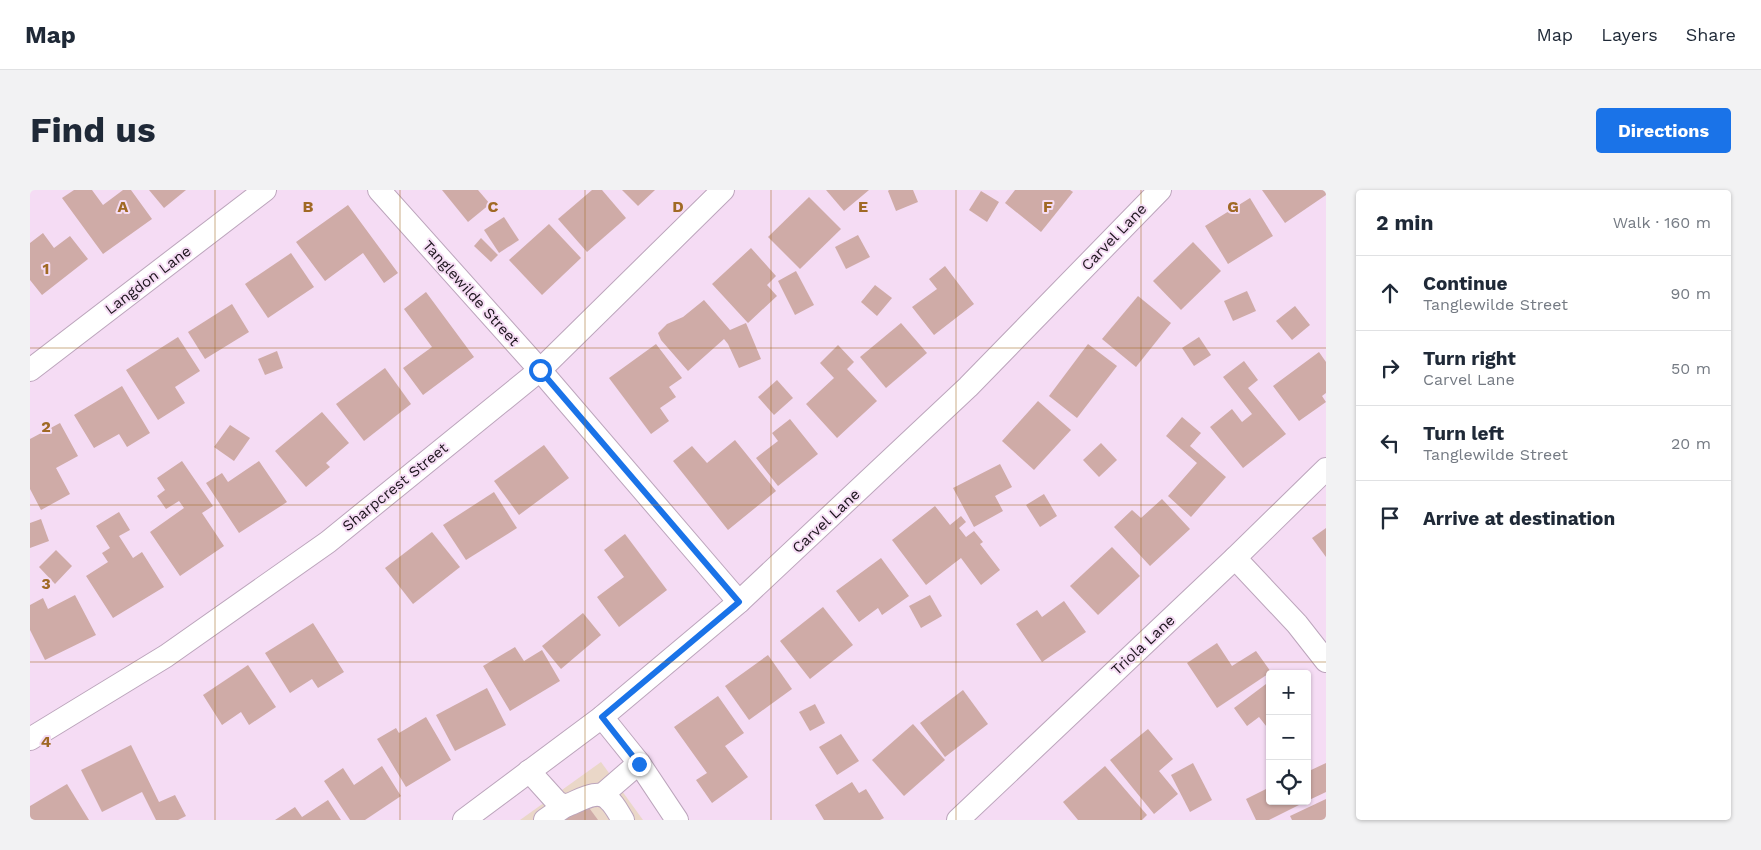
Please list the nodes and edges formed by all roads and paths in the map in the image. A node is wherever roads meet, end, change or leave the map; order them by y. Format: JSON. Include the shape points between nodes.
{"nodes":[{"id":1,"x":265,"y":190,"type":"edge"},
{"id":2,"x":379,"y":190,"type":"edge"},
{"id":3,"x":723,"y":190,"type":"edge"},
{"id":4,"x":1160,"y":190,"type":"edge"},
{"id":5,"x":30,"y":370,"type":"edge"},
{"id":6,"x":540,"y":370,"type":"junction"},
{"id":7,"x":1326,"y":470,"type":"edge"},
{"id":8,"x":1236,"y":558,"type":"junction"},
{"id":9,"x":739,"y":602,"type":"junction"},
{"id":10,"x":1326,"y":661,"type":"edge"},
{"id":11,"x":602,"y":717,"type":"junction"},
{"id":12,"x":30,"y":739,"type":"edge"},
{"id":13,"x":639,"y":764,"type":"junction"},
{"id":14,"x":529,"y":771,"type":"junction"},
{"id":15,"x":602,"y":795,"type":"junction"},
{"id":16,"x":565,"y":806,"type":"junction"},
{"id":17,"x":477,"y":816,"type":"edge"},
{"id":18,"x":545,"y":820,"type":"edge"},
{"id":19,"x":623,"y":820,"type":"edge"},
{"id":20,"x":677,"y":820,"type":"edge"},
{"id":21,"x":958,"y":820,"type":"edge"}],
"edges":[{"from":1,"to":5,"type":"street","name":"Langdon Lane"},
{"from":2,"to":6,"type":"street","name":"Tanglewilde Street"},
{"from":3,"to":6,"type":"street","name":"Sharpcrest Street"},
{"from":4,"to":9,"type":"street","name":"Carvel Lane","via":[[968,387]]},
{"from":6,"to":9,"type":"street","name":"Tanglewilde Street"},
{"from":6,"to":12,"type":"street","name":"Sharpcrest Street","via":[[328,542],[166,656]]},
{"from":7,"to":8,"type":"street","name":"Triola Lane"},
{"from":8,"to":10,"type":"street","via":[[1297,624]]},
{"from":8,"to":21,"type":"street","name":"Triola Lane"},
{"from":9,"to":11,"type":"street","name":"Carvel Lane"},
{"from":11,"to":13,"type":"street"},
{"from":11,"to":14,"type":"street","name":"Carvel Lane"},
{"from":13,"to":15,"type":"street"},
{"from":13,"to":20,"type":"street"},
{"from":14,"to":16,"type":"street","via":[[557,802]]},
{"from":14,"to":17,"type":"street","name":"Carvel Lane"},
{"from":15,"to":16,"type":"street","via":[[596,794]]},
{"from":15,"to":19,"type":"street","via":[[609,799]]},
{"from":16,"to":18,"type":"street"}]}
